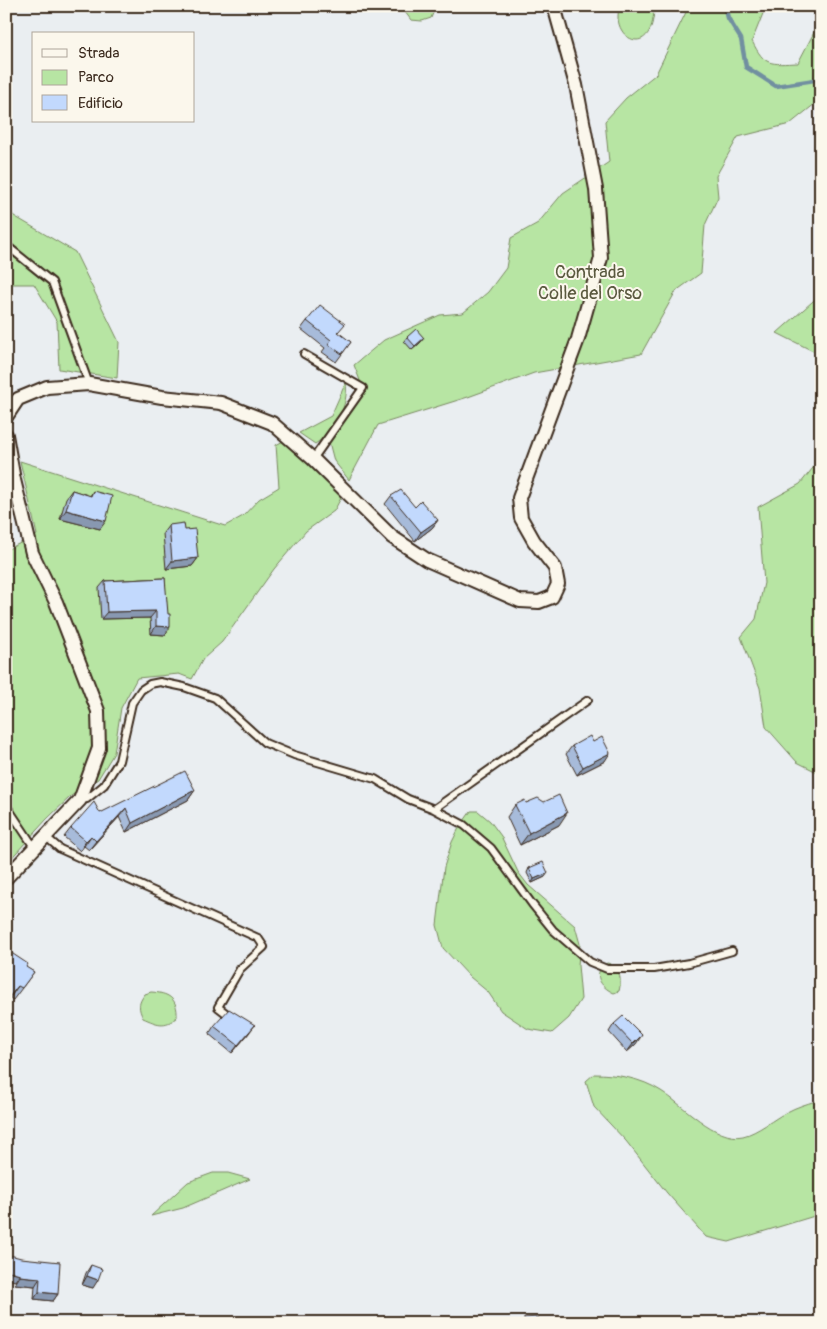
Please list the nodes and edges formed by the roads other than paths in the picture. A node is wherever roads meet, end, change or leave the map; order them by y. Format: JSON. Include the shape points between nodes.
{"nodes":[{"id":1,"x":554,"y":6,"type":"edge"},
{"id":2,"x":6,"y":245,"type":"edge"},
{"id":3,"x":304,"y":354,"type":"dead end"},
{"id":4,"x":89,"y":384,"type":"junction"},
{"id":5,"x":6,"y":417,"type":"edge"},
{"id":6,"x":6,"y":435,"type":"edge"},
{"id":7,"x":313,"y":459,"type":"junction"},
{"id":8,"x":10,"y":481,"type":"edge"},
{"id":9,"x":588,"y":700,"type":"dead end"},
{"id":10,"x":80,"y":800,"type":"junction"},
{"id":11,"x":6,"y":805,"type":"edge"},
{"id":12,"x":434,"y":809,"type":"junction"},
{"id":13,"x":45,"y":836,"type":"junction"},
{"id":14,"x":34,"y":847,"type":"junction"},
{"id":15,"x":6,"y":878,"type":"edge"},
{"id":16,"x":732,"y":951,"type":"dead end"},
{"id":17,"x":237,"y":1020,"type":"edge"}],
"edges":[{"from":1,"to":7,"type":"street","via":[[576,85],[596,188],[600,258],[578,339],[519,498],[521,518],[555,568],[558,584],[552,597],[539,602],[520,601],[427,560],[392,537]]},
{"from":2,"to":4,"type":"lane","via":[[52,282]]},
{"from":3,"to":7,"type":"lane","via":[[363,388]]},
{"from":4,"to":5,"type":"street","via":[[47,387],[18,399]]},
{"from":4,"to":7,"type":"street","via":[[221,403],[272,423]]},
{"from":6,"to":8,"type":"street"},
{"from":8,"to":10,"type":"street","via":[[32,552],[56,602],[98,711],[100,748]]},
{"from":9,"to":12,"type":"lane"},
{"from":10,"to":12,"type":"lane","via":[[87,800],[104,785],[118,761],[132,703],[141,690],[160,682],[215,698],[265,743],[374,779],[408,799]]},
{"from":10,"to":13,"type":"street"},
{"from":11,"to":14,"type":"lane"},
{"from":12,"to":16,"type":"lane","via":[[464,825],[491,848],[553,930],[590,962],[607,969],[654,969]]},
{"from":13,"to":14,"type":"street"},
{"from":13,"to":17,"type":"lane","via":[[60,849],[258,938],[264,947],[240,969],[218,1007]]},
{"from":14,"to":15,"type":"street"}]}
